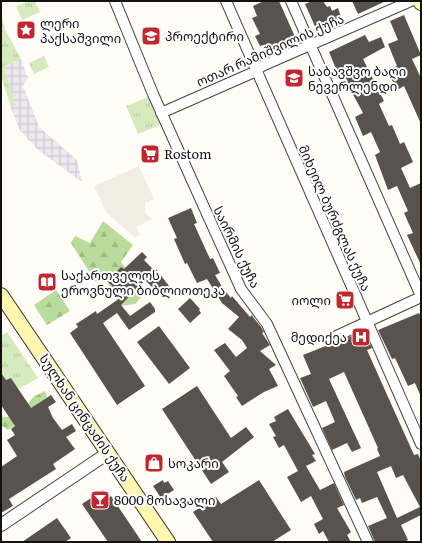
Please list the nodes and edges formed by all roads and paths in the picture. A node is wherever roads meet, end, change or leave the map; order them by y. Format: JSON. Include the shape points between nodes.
{"nodes":[{"id":1,"x":115,"y":1,"type":"edge"},
{"id":2,"x":226,"y":1,"type":"edge"},
{"id":3,"x":291,"y":1,"type":"edge"},
{"id":4,"x":411,"y":1,"type":"edge"},
{"id":5,"x":311,"y":45,"type":"junction"},
{"id":6,"x":256,"y":70,"type":"junction"},
{"id":7,"x":161,"y":113,"type":"junction"},
{"id":8,"x":1,"y":295,"type":"edge"},
{"id":9,"x":421,"y":297,"type":"edge"},
{"id":10,"x":366,"y":323,"type":"junction"},
{"id":11,"x":330,"y":339,"type":"dead end"},
{"id":12,"x":421,"y":444,"type":"edge"},
{"id":13,"x":108,"y":453,"type":"junction"},
{"id":14,"x":1,"y":525,"type":"edge"},
{"id":15,"x":168,"y":542,"type":"edge"},
{"id":16,"x":368,"y":542,"type":"edge"}],
"edges":[{"from":1,"to":7,"type":"street","name":"საირმის ქუჩა"},
{"from":2,"to":6,"type":"street","name":"მიხეილ ბურძგლას ქუჩა"},
{"from":3,"to":5,"type":"street"},
{"from":4,"to":5,"type":"street","name":"ოთარ რამიშვილის ქუჩა"},
{"from":5,"to":6,"type":"street","name":"ოთარ რამიშვილის ქუჩა"},
{"from":5,"to":9,"type":"street"},
{"from":6,"to":7,"type":"street","name":"ოთარ რამიშვილის ქუჩა"},
{"from":6,"to":10,"type":"street","name":"მიხეილ ბურძგლას ქუჩა"},
{"from":7,"to":16,"type":"street","name":"საირმის ქუჩა","via":[[241,289],[267,324]]},
{"from":8,"to":13,"type":"main road","name":"სულხან ცინცაძის ქუჩა"},
{"from":9,"to":10,"type":"street"},
{"from":10,"to":11,"type":"street"},
{"from":10,"to":12,"type":"street","name":"მიხეილ ბურძგლას ქუჩა"},
{"from":13,"to":14,"type":"street"},
{"from":13,"to":15,"type":"main road","name":"სულხან ცინცაძის ქუჩა"}]}
